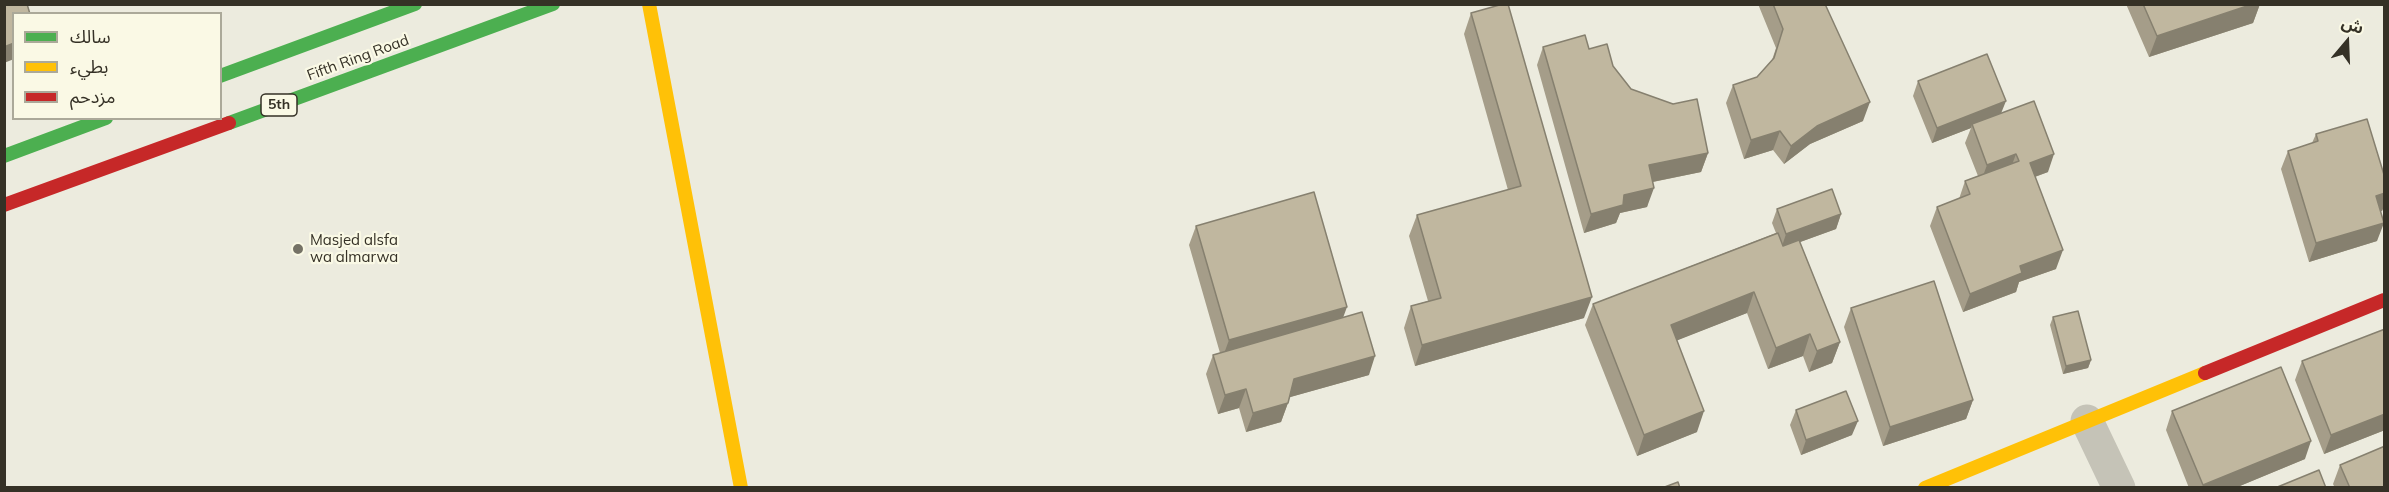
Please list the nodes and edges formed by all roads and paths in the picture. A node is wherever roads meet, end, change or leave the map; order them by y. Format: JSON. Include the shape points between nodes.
{"nodes":[{"id":1,"x":415,"y":4,"type":"edge"},
{"id":2,"x":553,"y":4,"type":"edge"},
{"id":3,"x":649,"y":4,"type":"edge"},
{"id":4,"x":222,"y":75,"type":"edge"},
{"id":5,"x":101,"y":120,"type":"edge"},
{"id":6,"x":4,"y":156,"type":"edge"},
{"id":7,"x":4,"y":205,"type":"edge"},
{"id":8,"x":2385,"y":300,"type":"edge"},
{"id":9,"x":2087,"y":421,"type":"junction"},
{"id":10,"x":741,"y":488,"type":"edge"},
{"id":11,"x":1925,"y":488,"type":"edge"},
{"id":12,"x":2119,"y":488,"type":"edge"}],
"edges":[{"from":1,"to":4,"type":"street"},
{"from":2,"to":7,"type":"street","name":"Fifth Ring Road","number":"5th"},
{"from":3,"to":10,"type":"street"},
{"from":5,"to":6,"type":"street"},
{"from":8,"to":9,"type":"street"},
{"from":9,"to":11,"type":"street"},
{"from":9,"to":12,"type":"street"}]}
